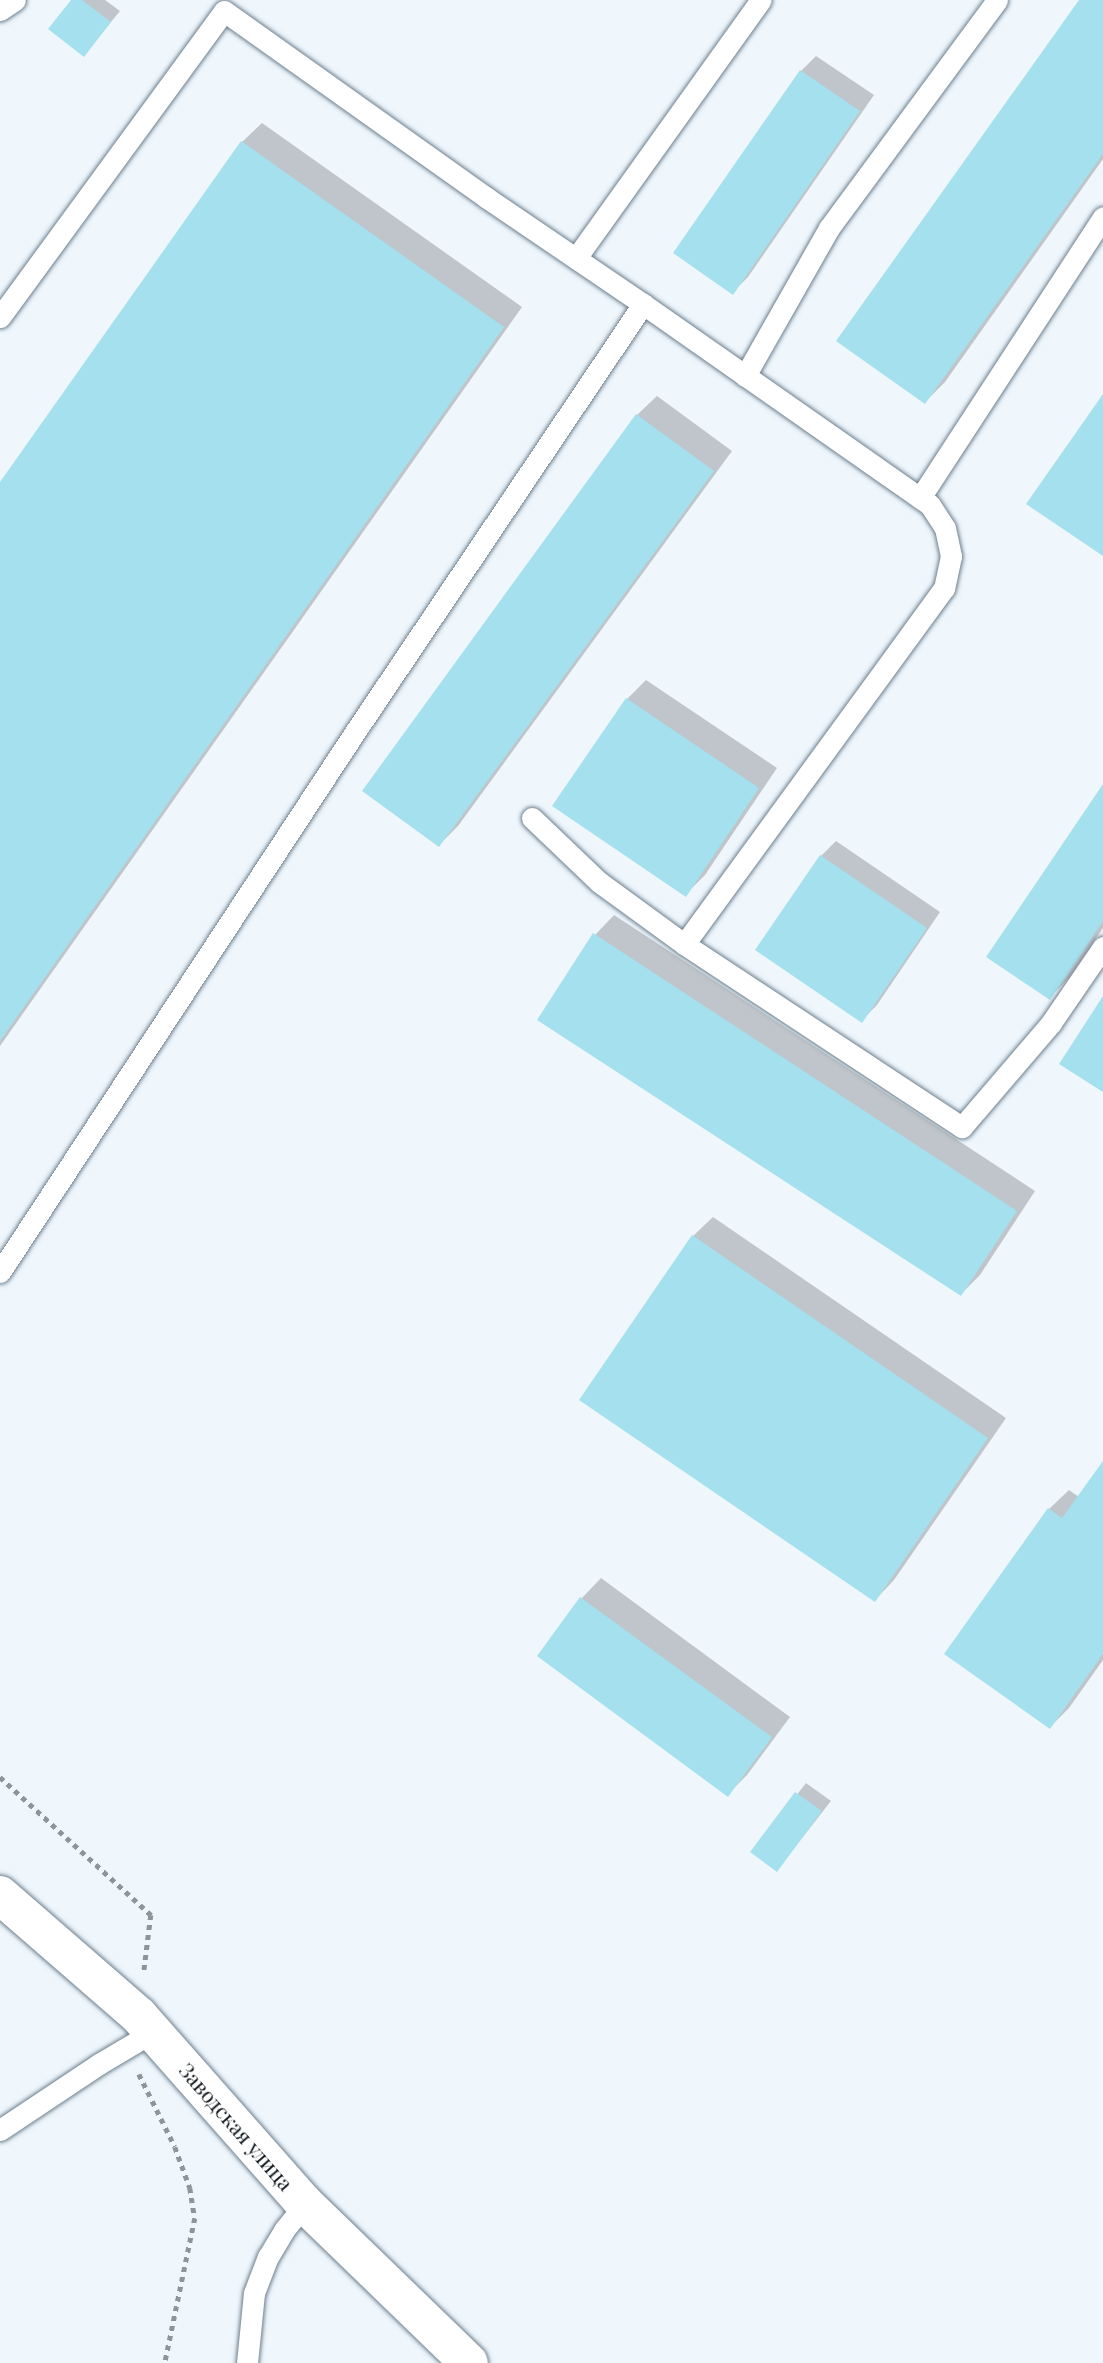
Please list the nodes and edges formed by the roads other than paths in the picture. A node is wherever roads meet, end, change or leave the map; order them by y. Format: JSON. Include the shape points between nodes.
{"nodes":[{"id":1,"x":15,"y":0,"type":"edge"},
{"id":2,"x":761,"y":0,"type":"edge"},
{"id":3,"x":997,"y":0,"type":"edge"},
{"id":4,"x":215,"y":6,"type":"edge"},
{"id":5,"x":0,"y":10,"type":"edge"},
{"id":6,"x":1103,"y":217,"type":"edge"},
{"id":7,"x":576,"y":258,"type":"junction"},
{"id":8,"x":643,"y":304,"type":"junction"},
{"id":9,"x":0,"y":317,"type":"edge"},
{"id":10,"x":745,"y":376,"type":"junction"},
{"id":11,"x":919,"y":498,"type":"junction"},
{"id":12,"x":532,"y":818,"type":"dead end"},
{"id":13,"x":684,"y":944,"type":"junction"},
{"id":14,"x":1103,"y":947,"type":"edge"},
{"id":15,"x":0,"y":1272,"type":"edge"},
{"id":16,"x":0,"y":1896,"type":"edge"},
{"id":17,"x":153,"y":2032,"type":"junction"},
{"id":18,"x":0,"y":2130,"type":"edge"},
{"id":19,"x":305,"y":2204,"type":"junction"},
{"id":20,"x":247,"y":2363,"type":"edge"},
{"id":21,"x":469,"y":2363,"type":"edge"}],
"edges":[{"from":1,"to":5,"type":"lane"},
{"from":2,"to":7,"type":"lane"},
{"from":3,"to":10,"type":"lane","via":[[829,228]]},
{"from":4,"to":7,"type":"lane"},
{"from":4,"to":9,"type":"lane"},
{"from":6,"to":11,"type":"lane"},
{"from":7,"to":8,"type":"lane"},
{"from":8,"to":10,"type":"lane"},
{"from":8,"to":15,"type":"lane"},
{"from":10,"to":11,"type":"lane"},
{"from":11,"to":13,"type":"lane","via":[[930,505],[945,528],[951,556],[944,588]]},
{"from":12,"to":13,"type":"lane","via":[[599,882]]},
{"from":13,"to":14,"type":"lane","via":[[962,1127],[1051,1023]]},
{"from":16,"to":17,"type":"street","name":"Заводская улица"},
{"from":17,"to":18,"type":"lane"},
{"from":17,"to":19,"type":"street","name":"Заводская улица"},
{"from":19,"to":20,"type":"lane","via":[[284,2230],[254,2293]]},
{"from":19,"to":21,"type":"street","name":"Заводская улица"}]}
